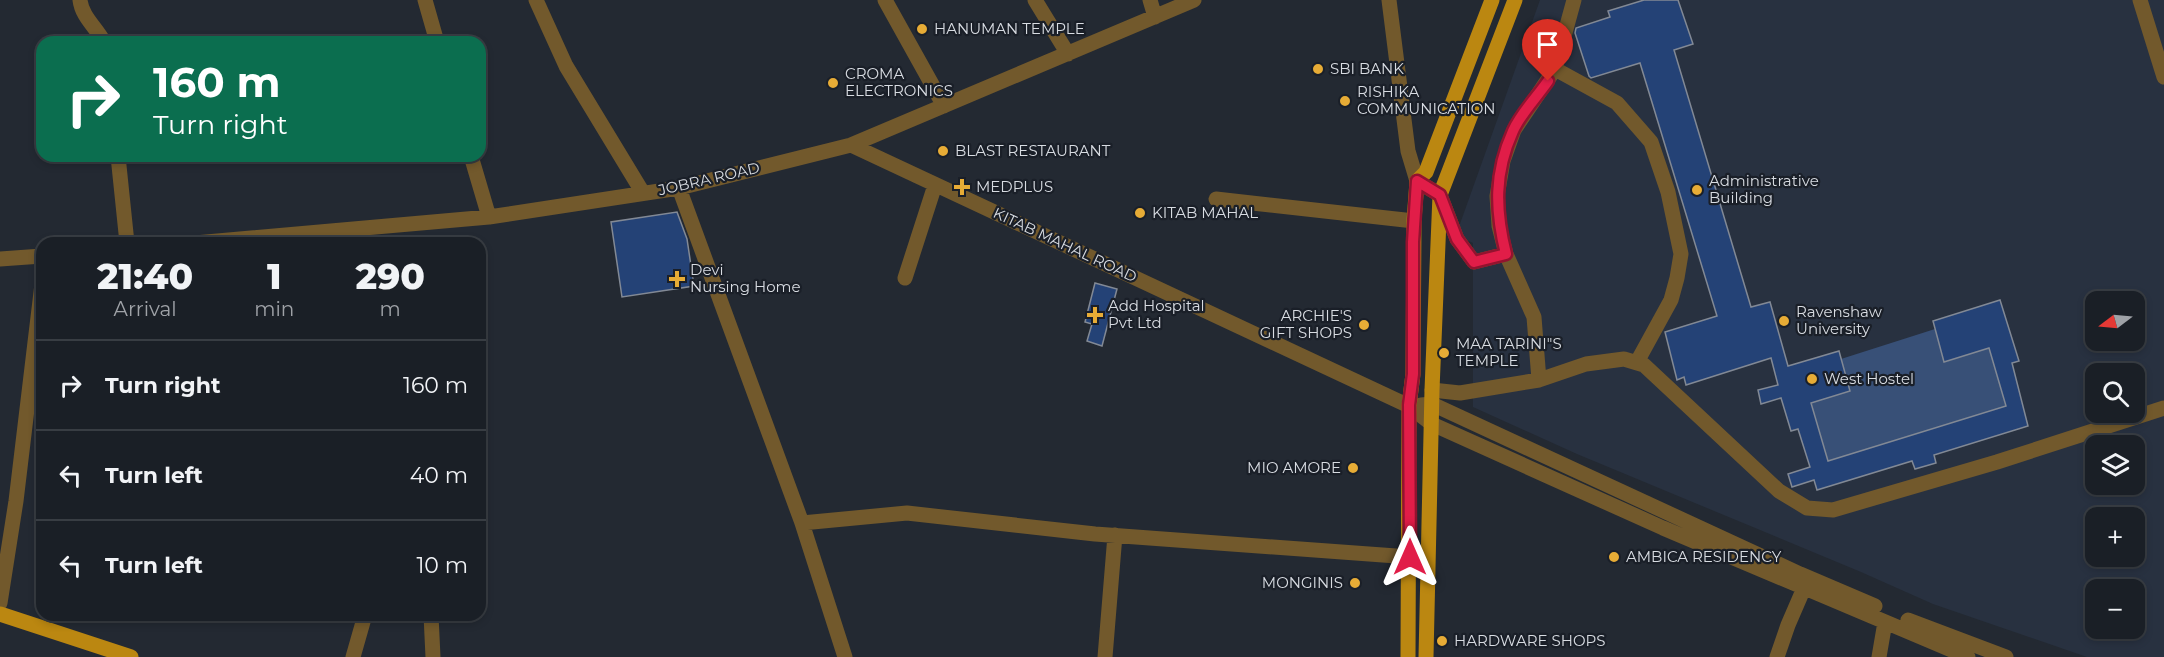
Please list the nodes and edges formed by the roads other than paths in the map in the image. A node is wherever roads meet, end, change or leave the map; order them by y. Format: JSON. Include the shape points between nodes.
{"nodes":[{"id":1,"x":80,"y":0,"type":"edge"},
{"id":2,"x":425,"y":0,"type":"edge"},
{"id":3,"x":536,"y":0,"type":"edge"},
{"id":4,"x":885,"y":0,"type":"edge"},
{"id":5,"x":1035,"y":0,"type":"edge"},
{"id":6,"x":1150,"y":0,"type":"edge"},
{"id":7,"x":1194,"y":0,"type":"edge"},
{"id":8,"x":1389,"y":0,"type":"edge"},
{"id":9,"x":1492,"y":0,"type":"edge"},
{"id":10,"x":1515,"y":0,"type":"edge"},
{"id":11,"x":1574,"y":0,"type":"edge"},
{"id":12,"x":2140,"y":0,"type":"edge"},
{"id":13,"x":1155,"y":17,"type":"junction"},
{"id":14,"x":101,"y":36,"type":"edge"},
{"id":15,"x":435,"y":36,"type":"edge"},
{"id":16,"x":1068,"y":54,"type":"junction"},
{"id":17,"x":1555,"y":69,"type":"junction"},
{"id":18,"x":2164,"y":77,"type":"edge"},
{"id":19,"x":944,"y":106,"type":"junction"},
{"id":20,"x":851,"y":145,"type":"junction"},
{"id":21,"x":119,"y":162,"type":"edge"},
{"id":22,"x":473,"y":162,"type":"edge"},
{"id":23,"x":1417,"y":181,"type":"junction"},
{"id":24,"x":935,"y":185,"type":"junction"},
{"id":25,"x":679,"y":188,"type":"junction"},
{"id":26,"x":643,"y":193,"type":"junction"},
{"id":27,"x":1440,"y":195,"type":"junction"},
{"id":28,"x":1216,"y":199,"type":"dead end"},
{"id":29,"x":489,"y":217,"type":"junction"},
{"id":30,"x":1414,"y":221,"type":"junction"},
{"id":31,"x":126,"y":237,"type":"edge"},
{"id":32,"x":337,"y":237,"type":"edge"},
{"id":33,"x":1506,"y":254,"type":"junction"},
{"id":34,"x":36,"y":256,"type":"edge"},
{"id":35,"x":0,"y":259,"type":"edge"},
{"id":36,"x":905,"y":278,"type":"dead end"},
{"id":37,"x":36,"y":334,"type":"edge"},
{"id":38,"x":1637,"y":362,"type":"junction"},
{"id":39,"x":1539,"y":380,"type":"junction"},
{"id":40,"x":1432,"y":397,"type":"junction"},
{"id":41,"x":1409,"y":405,"type":"junction"},
{"id":42,"x":2164,"y":408,"type":"edge"},
{"id":43,"x":1432,"y":424,"type":"junction"},
{"id":44,"x":802,"y":523,"type":"junction"},
{"id":45,"x":1114,"y":536,"type":"junction"},
{"id":46,"x":1410,"y":557,"type":"junction"},
{"id":47,"x":1804,"y":588,"type":"junction"},
{"id":48,"x":0,"y":603,"type":"edge"},
{"id":49,"x":0,"y":614,"type":"edge"},
{"id":50,"x":363,"y":621,"type":"edge"},
{"id":51,"x":431,"y":621,"type":"edge"},
{"id":52,"x":1886,"y":622,"type":"junction"},
{"id":53,"x":1943,"y":652,"type":"edge"},
{"id":54,"x":131,"y":657,"type":"edge"},
{"id":55,"x":352,"y":657,"type":"edge"},
{"id":56,"x":433,"y":657,"type":"edge"},
{"id":57,"x":844,"y":657,"type":"edge"},
{"id":58,"x":1105,"y":657,"type":"edge"},
{"id":59,"x":1408,"y":657,"type":"edge"},
{"id":60,"x":1426,"y":657,"type":"edge"},
{"id":61,"x":1777,"y":657,"type":"edge"},
{"id":62,"x":1879,"y":657,"type":"edge"},
{"id":63,"x":1968,"y":657,"type":"edge"},
{"id":64,"x":2006,"y":657,"type":"edge"}],
"edges":[{"from":1,"to":14,"type":"street","via":[[86,19]]},
{"from":2,"to":15,"type":"street"},
{"from":3,"to":26,"type":"street","via":[[566,66]]},
{"from":4,"to":19,"type":"street"},
{"from":5,"to":16,"type":"street"},
{"from":6,"to":13,"type":"street"},
{"from":7,"to":13,"type":"street","name":"JOBRA ROAD"},
{"from":8,"to":23,"type":"street","via":[[1408,151]]},
{"from":9,"to":23,"type":"main road","via":[[1426,172]]},
{"from":10,"to":27,"type":"main road"},
{"from":11,"to":17,"type":"street"},
{"from":12,"to":18,"type":"street"},
{"from":13,"to":16,"type":"street","name":"JOBRA ROAD"},
{"from":16,"to":19,"type":"street","name":"JOBRA ROAD"},
{"from":17,"to":33,"type":"street","via":[[1514,130],[1503,161],[1497,196]]},
{"from":17,"to":38,"type":"street","via":[[1617,103],[1651,142],[1668,192],[1681,254],[1677,278],[1671,300]]},
{"from":19,"to":20,"type":"street","name":"JOBRA ROAD"},
{"from":20,"to":24,"type":"street","name":"KITAB MAHAL ROAD"},
{"from":20,"to":25,"type":"street","name":"JOBRA ROAD"},
{"from":21,"to":31,"type":"street"},
{"from":22,"to":29,"type":"street"},
{"from":23,"to":27,"type":"street"},
{"from":23,"to":30,"type":"main road"},
{"from":24,"to":36,"type":"street"},
{"from":24,"to":41,"type":"street","name":"KITAB MAHAL ROAD"},
{"from":25,"to":26,"type":"street","name":"JOBRA ROAD"},
{"from":25,"to":44,"type":"street"},
{"from":26,"to":29,"type":"street","name":"JOBRA ROAD"},
{"from":27,"to":33,"type":"street","via":[[1457,239],[1474,262]]},
{"from":27,"to":40,"type":"main road"},
{"from":28,"to":30,"type":"street"},
{"from":29,"to":32,"type":"street","name":"JOBRA ROAD"},
{"from":30,"to":41,"type":"main road","via":[[1413,374]]},
{"from":33,"to":39,"type":"street","via":[[1534,317]]},
{"from":34,"to":35,"type":"street"},
{"from":37,"to":48,"type":"street"},
{"from":38,"to":39,"type":"street","via":[[1624,359],[1586,364]]},
{"from":38,"to":42,"type":"street","via":[[1779,491],[1807,507],[1833,510]]},
{"from":39,"to":40,"type":"street"},
{"from":40,"to":41,"type":"street"},
{"from":40,"to":43,"type":"main road"},
{"from":40,"to":64,"type":"street","via":[[1800,574],[1921,626]]},
{"from":41,"to":43,"type":"street"},
{"from":41,"to":46,"type":"main road"},
{"from":43,"to":47,"type":"street"},
{"from":43,"to":60,"type":"main road"},
{"from":44,"to":45,"type":"street","via":[[907,513]]},
{"from":44,"to":57,"type":"street"},
{"from":45,"to":46,"type":"street"},
{"from":45,"to":58,"type":"street"},
{"from":46,"to":59,"type":"main road"},
{"from":47,"to":52,"type":"street"},
{"from":47,"to":61,"type":"street"},
{"from":49,"to":54,"type":"main road"},
{"from":50,"to":55,"type":"street"},
{"from":51,"to":56,"type":"street"},
{"from":52,"to":53,"type":"street"},
{"from":52,"to":62,"type":"street"},
{"from":53,"to":63,"type":"street"}]}
